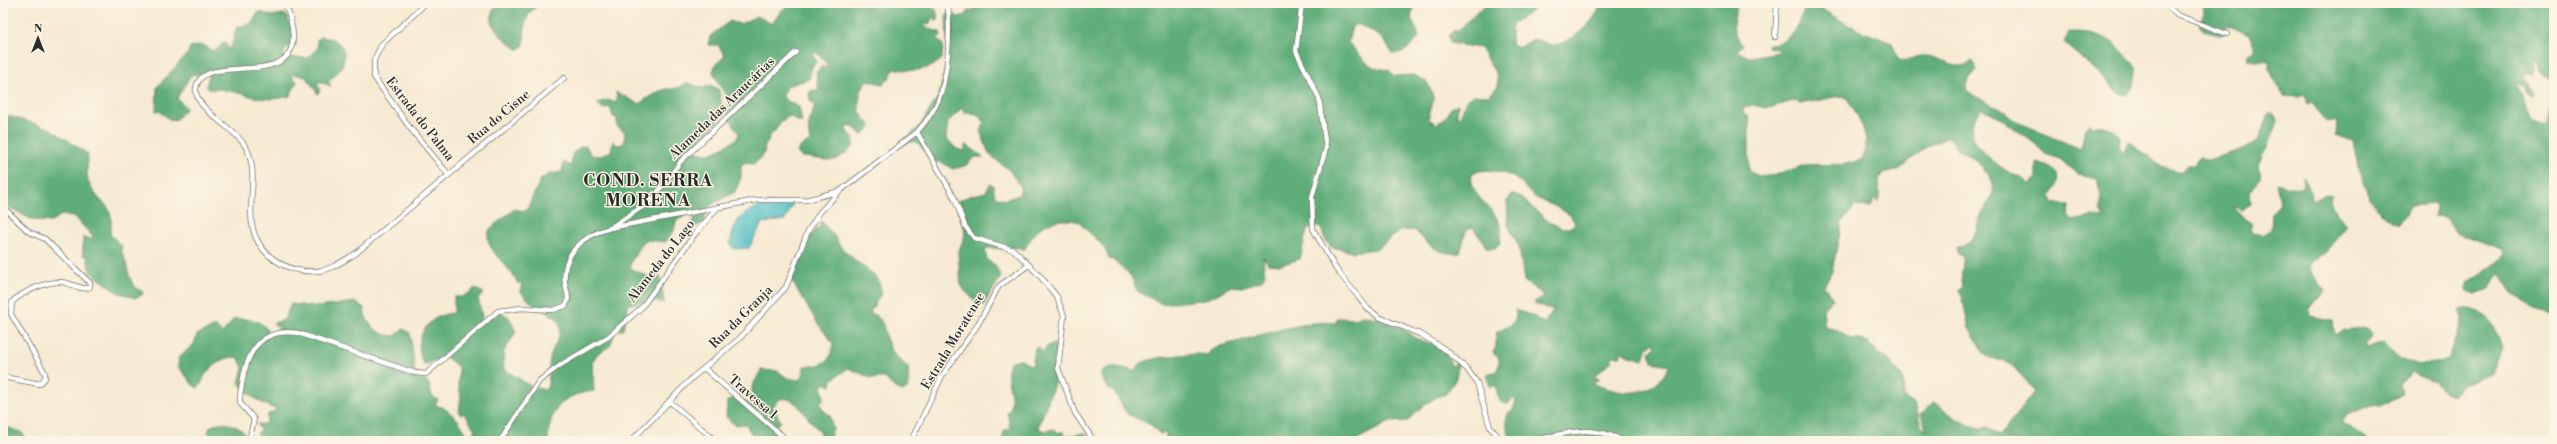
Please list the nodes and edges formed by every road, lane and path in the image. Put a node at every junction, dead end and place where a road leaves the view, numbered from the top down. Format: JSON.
{"nodes":[{"id":1,"x":285,"y":3,"type":"edge"},
{"id":2,"x":426,"y":3,"type":"edge"},
{"id":3,"x":948,"y":3,"type":"edge"},
{"id":4,"x":1302,"y":3,"type":"edge"},
{"id":5,"x":1777,"y":3,"type":"edge"},
{"id":6,"x":2164,"y":3,"type":"edge"},
{"id":7,"x":2226,"y":34,"type":"dead end"},
{"id":8,"x":1775,"y":37,"type":"dead end"},
{"id":9,"x":796,"y":52,"type":"dead end"},
{"id":10,"x":564,"y":78,"type":"dead end"},
{"id":11,"x":917,"y":132,"type":"junction"},
{"id":12,"x":448,"y":174,"type":"junction"},
{"id":13,"x":840,"y":191,"type":"junction"},
{"id":14,"x":718,"y":206,"type":"junction"},
{"id":15,"x":3,"y":207,"type":"edge"},
{"id":16,"x":610,"y":228,"type":"junction"},
{"id":17,"x":1029,"y":265,"type":"junction"},
{"id":18,"x":704,"y":368,"type":"junction"},
{"id":19,"x":3,"y":377,"type":"edge"},
{"id":20,"x":669,"y":401,"type":"junction"},
{"id":21,"x":636,"y":436,"type":"junction"},
{"id":22,"x":249,"y":441,"type":"edge"},
{"id":23,"x":500,"y":441,"type":"edge"},
{"id":24,"x":631,"y":441,"type":"edge"},
{"id":25,"x":641,"y":441,"type":"edge"},
{"id":26,"x":716,"y":441,"type":"edge"},
{"id":27,"x":788,"y":441,"type":"edge"},
{"id":28,"x":911,"y":441,"type":"edge"},
{"id":29,"x":1094,"y":441,"type":"edge"},
{"id":30,"x":1502,"y":441,"type":"edge"},
{"id":31,"x":1531,"y":441,"type":"edge"},
{"id":32,"x":1624,"y":441,"type":"edge"}],
"edges":[{"from":1,"to":12,"type":"street","name":"Rua do Cisne"},
{"from":2,"to":12,"type":"street","name":"Estrada do Palma"},
{"from":3,"to":11,"type":"street","name":"Rua da Granja"},
{"from":4,"to":30,"type":"street"},
{"from":5,"to":8,"type":"street"},
{"from":6,"to":7,"type":"street"},
{"from":9,"to":16,"type":"street","name":"Alameda das Araucárias"},
{"from":10,"to":12,"type":"street","name":"Rua do Cisne"},
{"from":11,"to":13,"type":"street","name":"Rua da Granja"},
{"from":11,"to":17,"type":"street"},
{"from":13,"to":14,"type":"street"},
{"from":13,"to":18,"type":"street","name":"Rua da Granja"},
{"from":14,"to":16,"type":"street"},
{"from":14,"to":23,"type":"street","name":"Alameda do Lago"},
{"from":15,"to":19,"type":"street"},
{"from":16,"to":22,"type":"street"},
{"from":17,"to":28,"type":"street","name":"Estrada Moratense"},
{"from":17,"to":29,"type":"street"},
{"from":18,"to":20,"type":"street","name":"Rua da Granja"},
{"from":18,"to":27,"type":"street","name":"Travessa 1"},
{"from":20,"to":21,"type":"street","name":"Rua da Granja"},
{"from":20,"to":26,"type":"street"},
{"from":21,"to":24,"type":"street","name":"Rua da Granja"},
{"from":21,"to":25,"type":"street"},
{"from":31,"to":32,"type":"street"}]}
